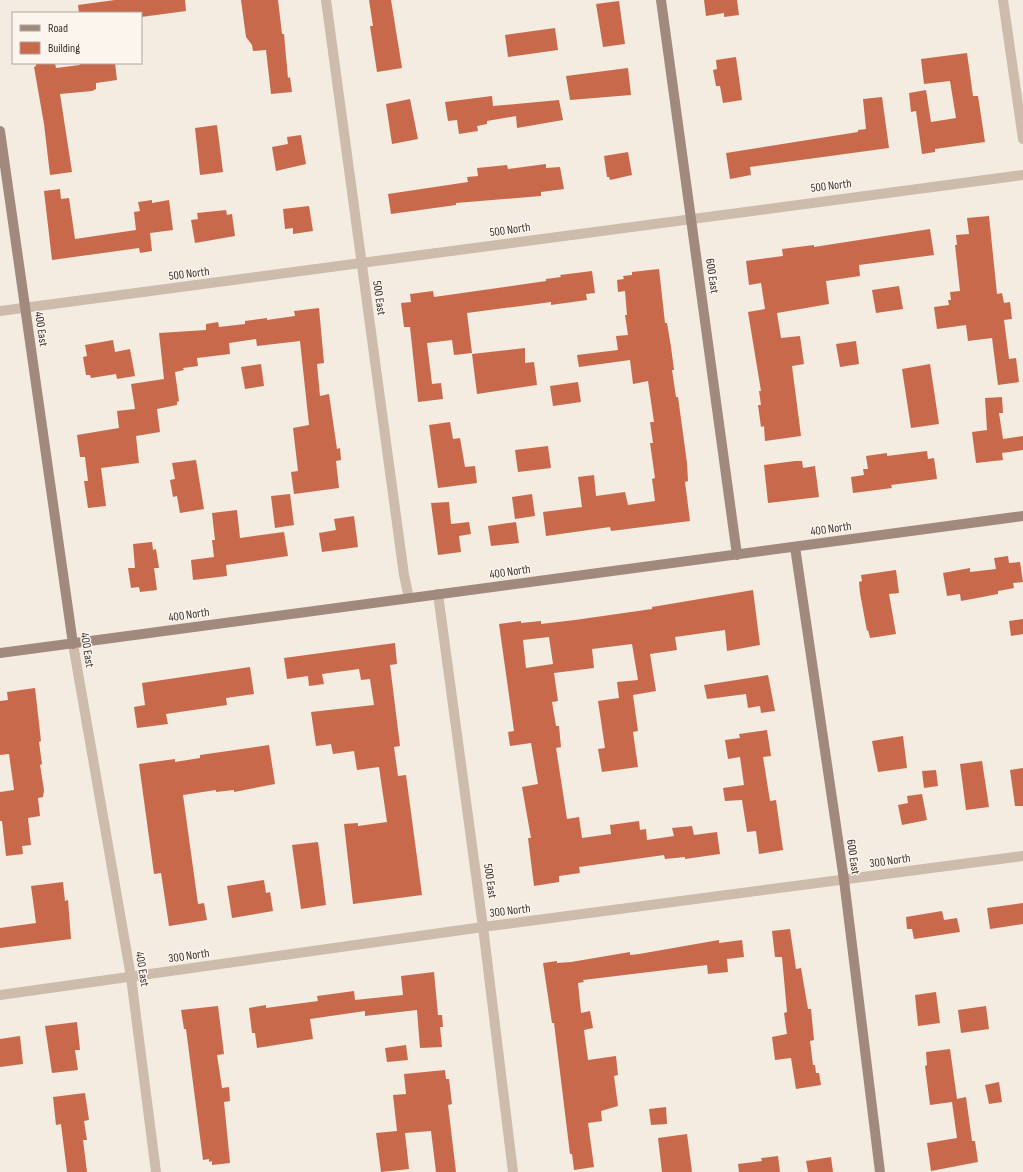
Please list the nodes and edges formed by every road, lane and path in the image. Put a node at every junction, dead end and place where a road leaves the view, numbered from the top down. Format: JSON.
{"nodes":[{"id":1,"x":326,"y":0,"type":"edge"},
{"id":2,"x":661,"y":0,"type":"edge"},
{"id":3,"x":1003,"y":0,"type":"edge"},
{"id":4,"x":0,"y":131,"type":"edge"},
{"id":5,"x":1023,"y":139,"type":"edge"},
{"id":6,"x":1023,"y":175,"type":"edge"},
{"id":7,"x":691,"y":218,"type":"junction"},
{"id":8,"x":362,"y":264,"type":"junction"},
{"id":9,"x":25,"y":308,"type":"junction"},
{"id":10,"x":0,"y":311,"type":"edge"},
{"id":11,"x":1023,"y":516,"type":"edge"},
{"id":12,"x":795,"y":547,"type":"junction"},
{"id":13,"x":737,"y":555,"type":"junction"},
{"id":14,"x":438,"y":594,"type":"junction"},
{"id":15,"x":409,"y":598,"type":"junction"},
{"id":16,"x":73,"y":644,"type":"junction"},
{"id":17,"x":0,"y":653,"type":"edge"},
{"id":18,"x":1023,"y":856,"type":"edge"},
{"id":19,"x":844,"y":880,"type":"junction"},
{"id":20,"x":483,"y":927,"type":"junction"},
{"id":21,"x":131,"y":977,"type":"junction"},
{"id":22,"x":0,"y":995,"type":"edge"},
{"id":23,"x":156,"y":1172,"type":"edge"},
{"id":24,"x":513,"y":1172,"type":"edge"},
{"id":25,"x":880,"y":1172,"type":"edge"}],
"edges":[{"from":1,"to":8,"type":"street","name":"500 East"},
{"from":2,"to":7,"type":"street","name":"600 East"},
{"from":3,"to":5,"type":"street"},
{"from":4,"to":9,"type":"street","name":"400 East"},
{"from":6,"to":7,"type":"street","name":"500 North"},
{"from":7,"to":8,"type":"street","name":"500 North"},
{"from":7,"to":13,"type":"street","name":"600 East"},
{"from":8,"to":9,"type":"street","name":"500 North"},
{"from":8,"to":15,"type":"street","name":"500 East"},
{"from":9,"to":10,"type":"street","name":"500 North"},
{"from":9,"to":16,"type":"street","name":"400 East"},
{"from":11,"to":12,"type":"street","name":"400 North"},
{"from":12,"to":13,"type":"street","name":"400 North"},
{"from":12,"to":19,"type":"street","name":"600 East"},
{"from":13,"to":14,"type":"street","name":"400 North"},
{"from":14,"to":15,"type":"street","name":"400 North"},
{"from":14,"to":20,"type":"street","name":"500 East"},
{"from":15,"to":16,"type":"street","name":"400 North"},
{"from":16,"to":17,"type":"street","name":"400 North"},
{"from":16,"to":21,"type":"street","name":"400 East"},
{"from":18,"to":19,"type":"street","name":"300 North"},
{"from":19,"to":20,"type":"street","name":"300 North"},
{"from":19,"to":25,"type":"street","name":"600 East"},
{"from":20,"to":21,"type":"street","name":"300 North"},
{"from":20,"to":24,"type":"street","name":"500 East"},
{"from":21,"to":22,"type":"street","name":"300 North"},
{"from":21,"to":23,"type":"street","name":"400 East"}]}
